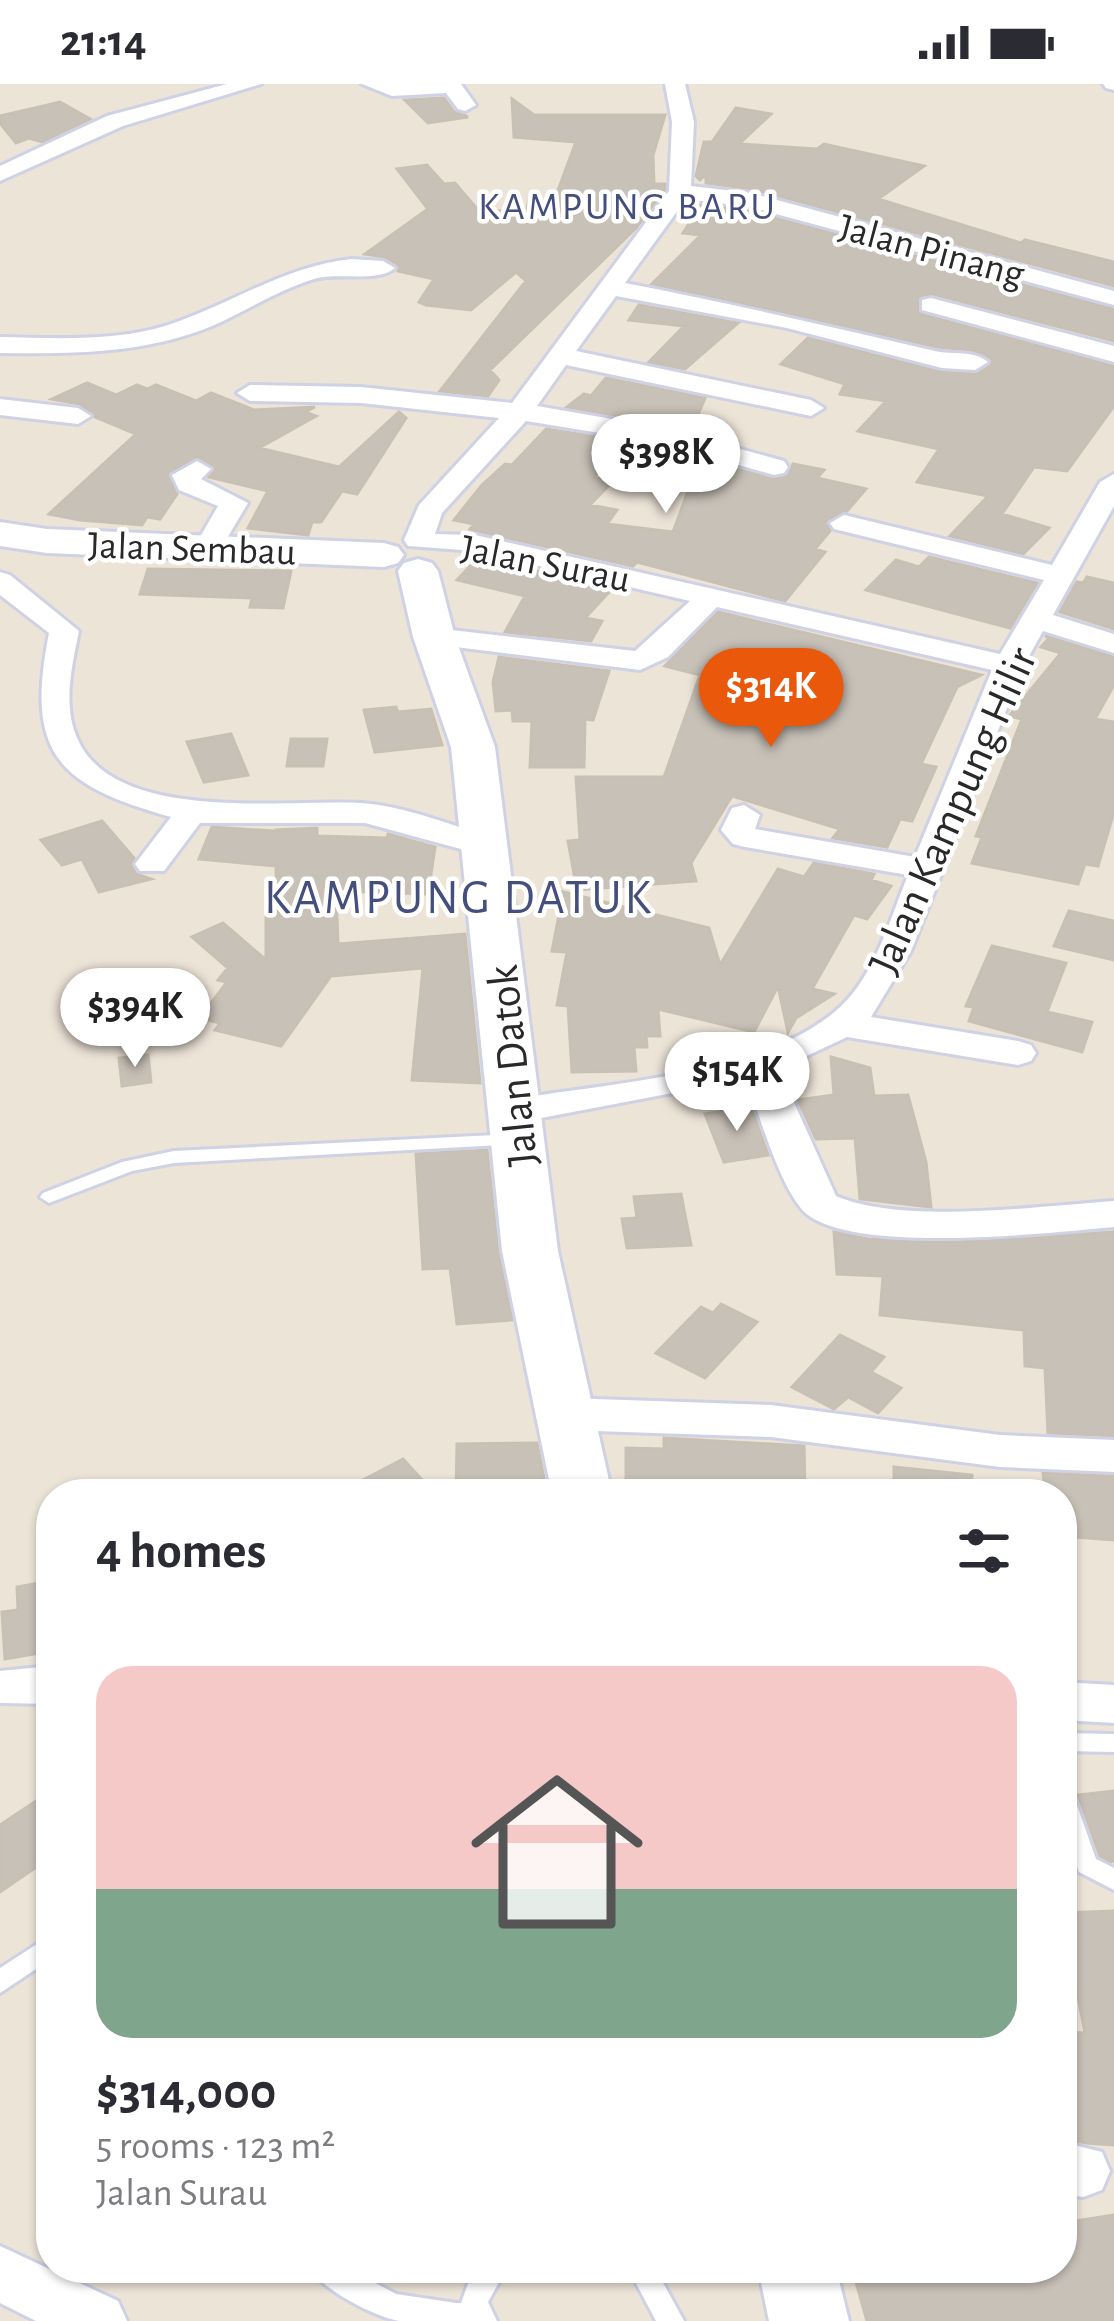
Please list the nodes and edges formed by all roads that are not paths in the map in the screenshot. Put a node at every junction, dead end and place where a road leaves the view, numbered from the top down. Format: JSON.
{"nodes":[{"id":1,"x":251,"y":84,"type":"edge"},
{"id":2,"x":372,"y":84,"type":"edge"},
{"id":3,"x":675,"y":84,"type":"edge"},
{"id":4,"x":455,"y":92,"type":"edge"},
{"id":5,"x":0,"y":174,"type":"edge"},
{"id":6,"x":680,"y":191,"type":"junction"},
{"id":7,"x":383,"y":268,"type":"dead end"},
{"id":8,"x":612,"y":288,"type":"junction"},
{"id":9,"x":1114,"y":298,"type":"edge"},
{"id":10,"x":931,"y":305,"type":"dead end"},
{"id":11,"x":0,"y":345,"type":"edge"},
{"id":12,"x":1114,"y":354,"type":"edge"},
{"id":13,"x":562,"y":356,"type":"junction"},
{"id":14,"x":975,"y":362,"type":"dead end"},
{"id":15,"x":250,"y":393,"type":"dead end"},
{"id":16,"x":0,"y":407,"type":"edge"},
{"id":17,"x":811,"y":408,"type":"dead end"},
{"id":18,"x":519,"y":412,"type":"junction"},
{"id":19,"x":78,"y":416,"type":"dead end"},
{"id":20,"x":774,"y":467,"type":"dead end"},
{"id":21,"x":197,"y":470,"type":"dead end"},
{"id":22,"x":1114,"y":482,"type":"edge"},
{"id":23,"x":844,"y":523,"type":"dead end"},
{"id":24,"x":0,"y":534,"type":"edge"},
{"id":25,"x":207,"y":549,"type":"junction"},
{"id":26,"x":413,"y":552,"type":"junction"},
{"id":27,"x":1060,"y":575,"type":"junction"},
{"id":28,"x":0,"y":581,"type":"edge"},
{"id":29,"x":711,"y":597,"type":"junction"},
{"id":30,"x":1036,"y":619,"type":"junction"},
{"id":31,"x":434,"y":637,"type":"junction"},
{"id":32,"x":1114,"y":644,"type":"edge"},
{"id":33,"x":1009,"y":665,"type":"junction"},
{"id":34,"x":191,"y":813,"type":"junction"},
{"id":35,"x":744,"y":815,"type":"dead end"},
{"id":36,"x":483,"y":845,"type":"junction"},
{"id":37,"x":152,"y":864,"type":"dead end"},
{"id":38,"x":928,"y":869,"type":"junction"},
{"id":39,"x":841,"y":1025,"type":"junction"},
{"id":40,"x":1018,"y":1053,"type":"dead end"},
{"id":41,"x":758,"y":1063,"type":"junction"},
{"id":42,"x":517,"y":1126,"type":"junction"},
{"id":43,"x":49,"y":1197,"type":"dead end"},
{"id":44,"x":1114,"y":1214,"type":"edge"},
{"id":45,"x":566,"y":1414,"type":"junction"},
{"id":46,"x":1114,"y":1456,"type":"edge"},
{"id":47,"x":579,"y":1479,"type":"edge"},
{"id":48,"x":1077,"y":1702,"type":"edge"},
{"id":49,"x":1114,"y":1704,"type":"edge"},
{"id":50,"x":1077,"y":1742,"type":"edge"},
{"id":51,"x":1114,"y":1743,"type":"edge"},
{"id":52,"x":1077,"y":1836,"type":"edge"},
{"id":53,"x":1114,"y":1880,"type":"edge"},
{"id":54,"x":36,"y":1957,"type":"edge"},
{"id":55,"x":0,"y":1982,"type":"edge"},
{"id":56,"x":0,"y":2274,"type":"edge"},
{"id":57,"x":345,"y":2283,"type":"edge"},
{"id":58,"x":483,"y":2283,"type":"edge"},
{"id":59,"x":649,"y":2283,"type":"edge"},
{"id":60,"x":800,"y":2283,"type":"edge"},
{"id":61,"x":482,"y":2318,"type":"edge"},
{"id":62,"x":98,"y":2321,"type":"edge"},
{"id":63,"x":670,"y":2321,"type":"edge"},
{"id":64,"x":809,"y":2321,"type":"edge"}],
"edges":[{"from":1,"to":5,"type":"street"},
{"from":2,"to":4,"type":"street"},
{"from":3,"to":6,"type":"street"},
{"from":6,"to":8,"type":"street"},
{"from":6,"to":9,"type":"street","name":"Jalan Pinang"},
{"from":7,"to":11,"type":"street"},
{"from":8,"to":13,"type":"street"},
{"from":8,"to":14,"type":"street"},
{"from":10,"to":12,"type":"street"},
{"from":13,"to":17,"type":"street"},
{"from":13,"to":18,"type":"street"},
{"from":15,"to":18,"type":"street"},
{"from":16,"to":19,"type":"street"},
{"from":18,"to":20,"type":"street"},
{"from":18,"to":26,"type":"street"},
{"from":21,"to":25,"type":"street"},
{"from":22,"to":27,"type":"street","name":"Jalan Kampung Hilir"},
{"from":23,"to":27,"type":"street"},
{"from":24,"to":25,"type":"main road","name":"Jalan Sembau"},
{"from":25,"to":26,"type":"main road","name":"Jalan Sembau"},
{"from":26,"to":29,"type":"street","name":"Jalan Surau"},
{"from":26,"to":31,"type":"main road","name":"Jalan Datok"},
{"from":27,"to":30,"type":"street","name":"Jalan Kampung Hilir"},
{"from":28,"to":34,"type":"street"},
{"from":29,"to":31,"type":"street"},
{"from":29,"to":33,"type":"street","name":"Jalan Surau"},
{"from":30,"to":32,"type":"street"},
{"from":30,"to":33,"type":"street","name":"Jalan Kampung Hilir"},
{"from":31,"to":36,"type":"main road","name":"Jalan Datok"},
{"from":33,"to":38,"type":"street","name":"Jalan Kampung Hilir"},
{"from":34,"to":36,"type":"street"},
{"from":34,"to":37,"type":"street"},
{"from":35,"to":38,"type":"street"},
{"from":36,"to":42,"type":"main road","name":"Jalan Datok"},
{"from":38,"to":39,"type":"street","name":"Jalan Kampung Hilir"},
{"from":39,"to":40,"type":"street"},
{"from":39,"to":41,"type":"street","name":"Jalan Kampung Hilir"},
{"from":41,"to":42,"type":"street","name":"Jalan Kampung Hilir"},
{"from":41,"to":44,"type":"street"},
{"from":42,"to":43,"type":"lane"},
{"from":42,"to":45,"type":"main road","name":"Jalan Datok"},
{"from":45,"to":46,"type":"street"},
{"from":45,"to":47,"type":"main road","name":"Jalan Datok"},
{"from":48,"to":49,"type":"street"},
{"from":50,"to":51,"type":"lane"},
{"from":52,"to":53,"type":"lane"},
{"from":54,"to":55,"type":"lane"},
{"from":56,"to":62,"type":"street"},
{"from":57,"to":61,"type":"lane"},
{"from":58,"to":61,"type":"lane"},
{"from":59,"to":63,"type":"lane"},
{"from":60,"to":64,"type":"main road"}]}
